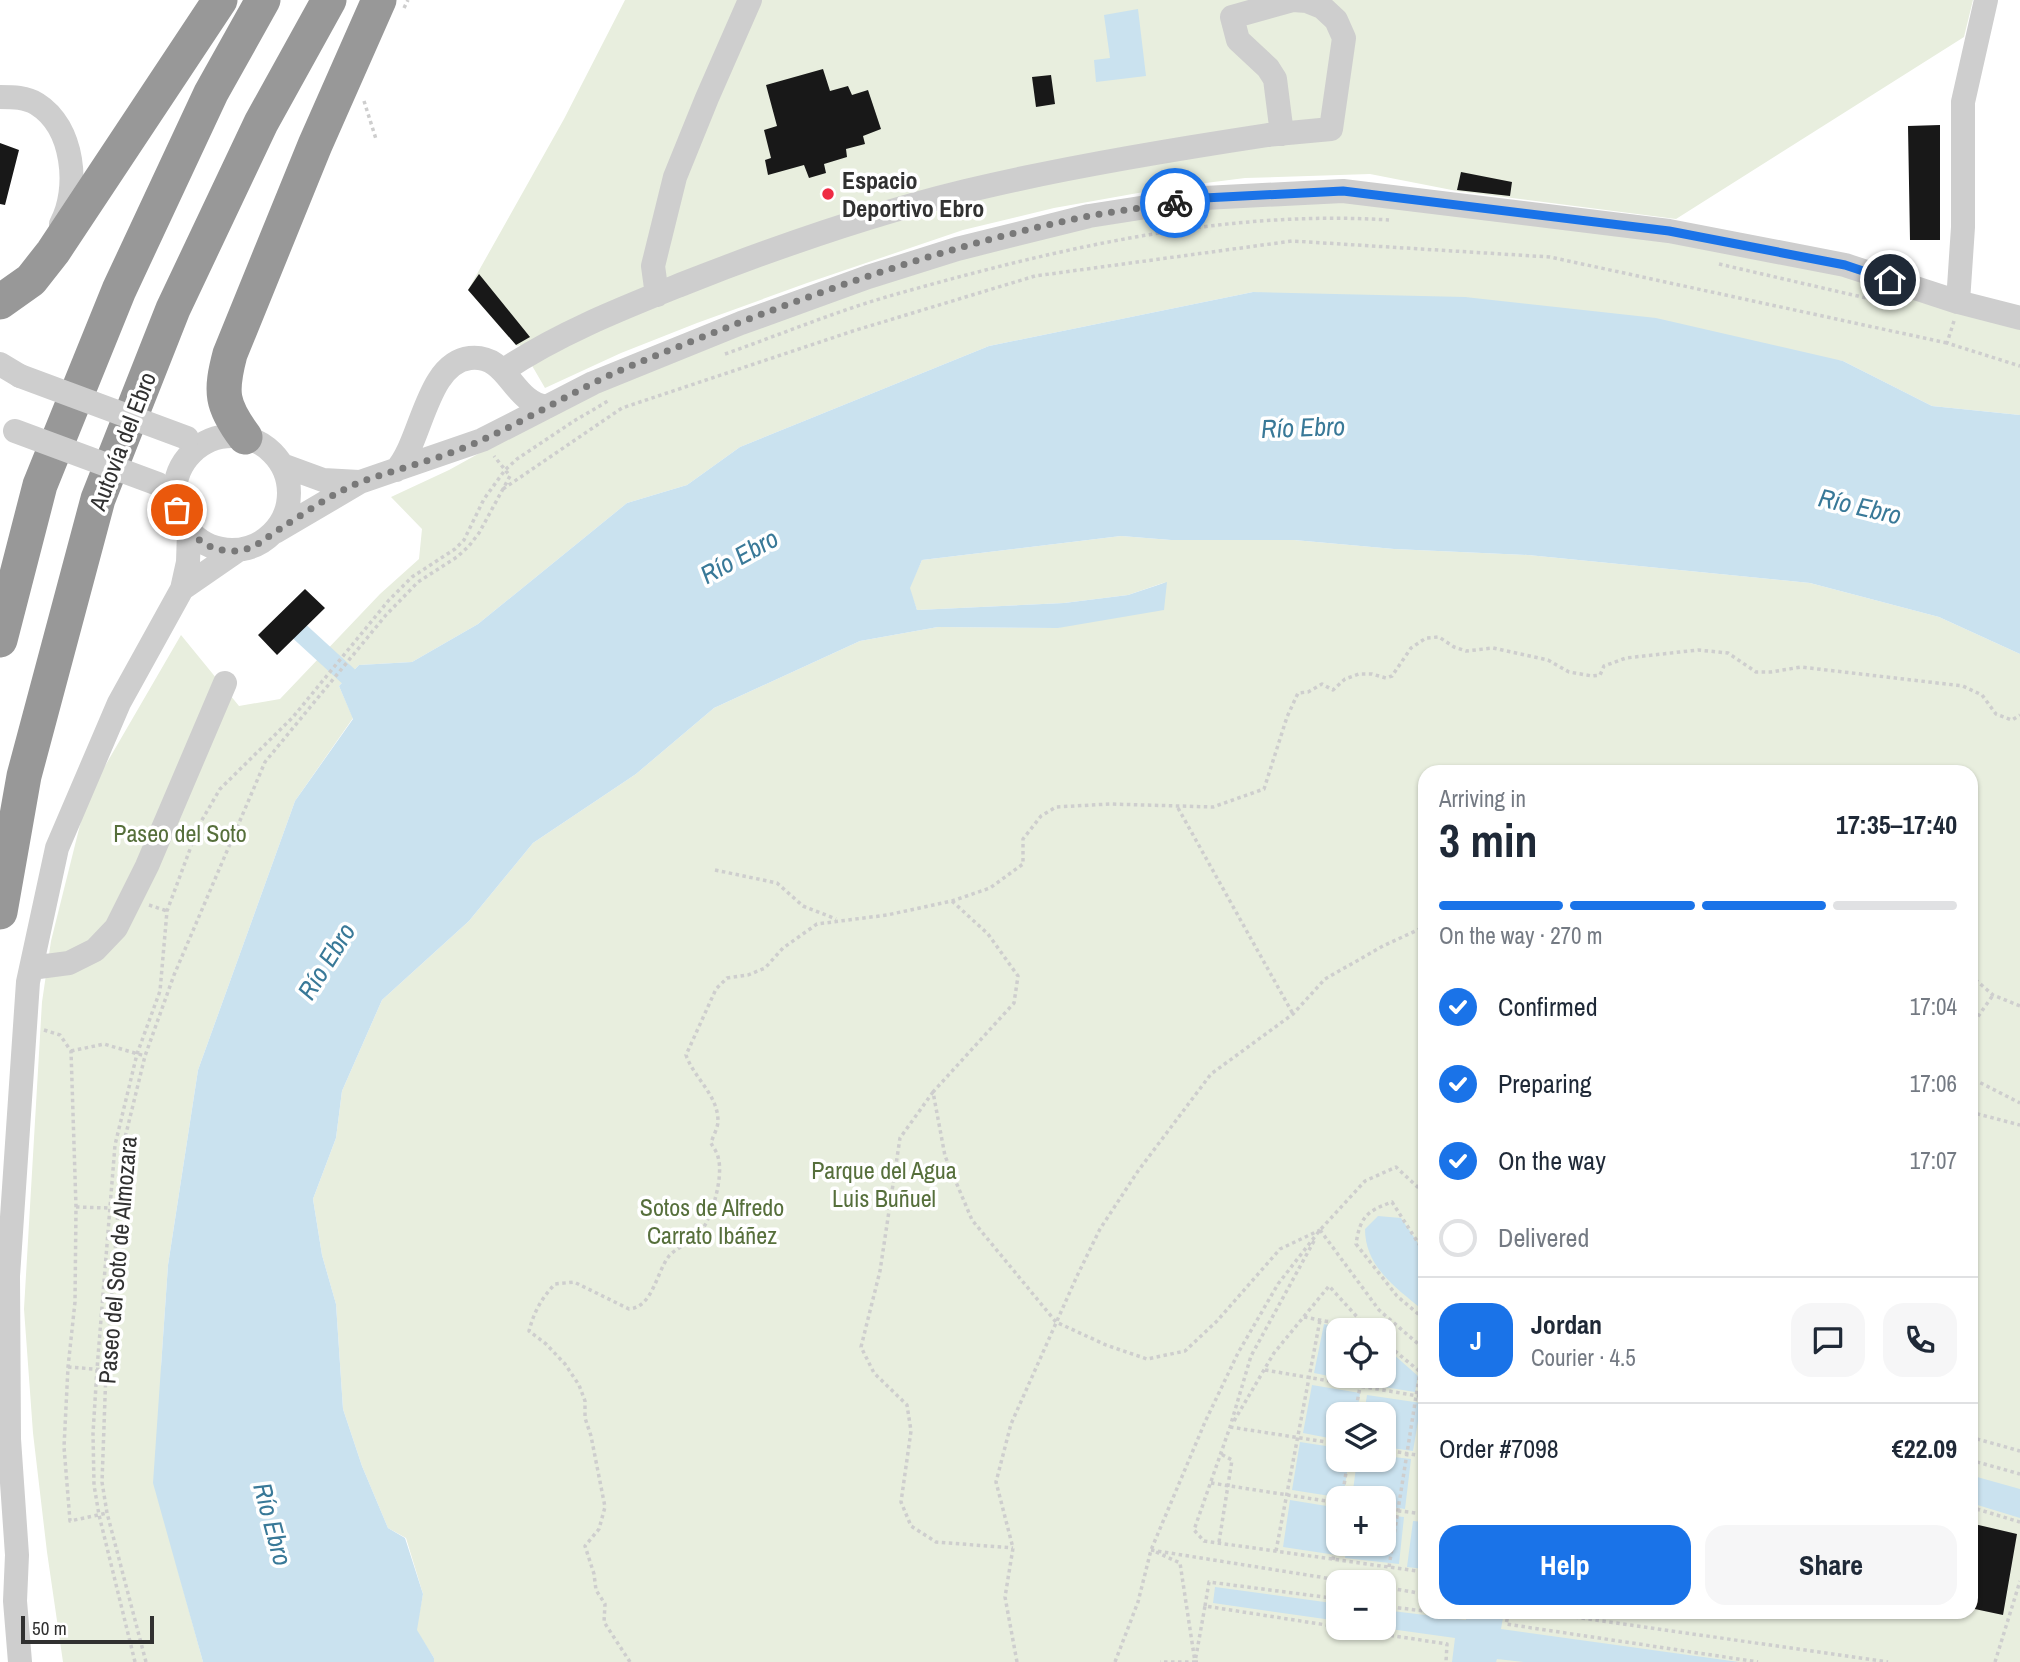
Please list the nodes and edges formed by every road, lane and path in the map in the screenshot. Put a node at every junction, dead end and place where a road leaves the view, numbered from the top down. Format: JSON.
{"nodes":[{"id":1,"x":220,"y":0,"type":"edge"},
{"id":2,"x":263,"y":0,"type":"edge"},
{"id":3,"x":329,"y":0,"type":"edge"},
{"id":4,"x":408,"y":0,"type":"edge"},
{"id":5,"x":750,"y":0,"type":"edge"},
{"id":6,"x":1986,"y":0,"type":"edge"},
{"id":7,"x":390,"y":8,"type":"edge"},
{"id":8,"x":1333,"y":10,"type":"edge"},
{"id":9,"x":368,"y":91,"type":"dead end"},
{"id":10,"x":0,"y":97,"type":"edge"},
{"id":11,"x":1282,"y":134,"type":"junction"},
{"id":12,"x":376,"y":139,"type":"dead end"},
{"id":13,"x":1398,"y":220,"type":"dead end"},
{"id":14,"x":1712,"y":262,"type":"dead end"},
{"id":15,"x":657,"y":295,"type":"junction"},
{"id":16,"x":0,"y":297,"type":"edge"},
{"id":17,"x":0,"y":303,"type":"edge"},
{"id":18,"x":1900,"y":306,"type":"dead end"},
{"id":19,"x":1956,"y":311,"type":"junction"},
{"id":20,"x":2020,"y":318,"type":"edge"},
{"id":21,"x":1947,"y":343,"type":"junction"},
{"id":22,"x":720,"y":356,"type":"dead end"},
{"id":23,"x":2020,"y":366,"type":"edge"},
{"id":24,"x":508,"y":377,"type":"junction"},
{"id":25,"x":5,"y":378,"type":"edge"},
{"id":26,"x":608,"y":401,"type":"dead end"},
{"id":27,"x":547,"y":407,"type":"junction"},
{"id":28,"x":8,"y":430,"type":"edge"},
{"id":29,"x":499,"y":431,"type":"junction"},
{"id":30,"x":245,"y":438,"type":"junction"},
{"id":31,"x":198,"y":439,"type":"junction"},
{"id":32,"x":282,"y":465,"type":"junction"},
{"id":33,"x":396,"y":470,"type":"junction"},
{"id":34,"x":505,"y":470,"type":"junction"},
{"id":35,"x":360,"y":482,"type":"junction"},
{"id":36,"x":503,"y":489,"type":"junction"},
{"id":37,"x":166,"y":491,"type":"junction"},
{"id":38,"x":275,"y":531,"type":"junction"},
{"id":39,"x":189,"y":532,"type":"junction"},
{"id":40,"x":237,"y":551,"type":"junction"},
{"id":41,"x":182,"y":589,"type":"junction"},
{"id":42,"x":0,"y":640,"type":"edge"},
{"id":43,"x":225,"y":683,"type":"dead end"},
{"id":44,"x":2020,"y":715,"type":"edge"},
{"id":45,"x":1177,"y":807,"type":"junction"},
{"id":46,"x":715,"y":870,"type":"dead end"},
{"id":47,"x":952,"y":901,"type":"junction"},
{"id":48,"x":0,"y":912,"type":"edge"},
{"id":49,"x":838,"y":920,"type":"junction"},
{"id":50,"x":1418,"y":930,"type":"edge"},
{"id":51,"x":31,"y":968,"type":"junction"},
{"id":52,"x":1978,"y":982,"type":"edge"},
{"id":53,"x":1993,"y":995,"type":"junction"},
{"id":54,"x":2020,"y":1006,"type":"edge"},
{"id":55,"x":1293,"y":1014,"type":"junction"},
{"id":56,"x":1978,"y":1017,"type":"edge"},
{"id":57,"x":25,"y":1024,"type":"junction"},
{"id":58,"x":71,"y":1051,"type":"junction"},
{"id":59,"x":137,"y":1054,"type":"junction"},
{"id":60,"x":145,"y":1056,"type":"junction"},
{"id":61,"x":1978,"y":1082,"type":"edge"},
{"id":62,"x":933,"y":1091,"type":"junction"},
{"id":63,"x":2020,"y":1103,"type":"edge"},
{"id":64,"x":1978,"y":1114,"type":"edge"},
{"id":65,"x":2020,"y":1125,"type":"edge"},
{"id":66,"x":1418,"y":1187,"type":"edge"},
{"id":67,"x":76,"y":1207,"type":"junction"},
{"id":68,"x":110,"y":1208,"type":"junction"},
{"id":69,"x":117,"y":1209,"type":"junction"},
{"id":70,"x":1320,"y":1230,"type":"junction"},
{"id":71,"x":1418,"y":1243,"type":"edge"},
{"id":72,"x":1418,"y":1314,"type":"edge"},
{"id":73,"x":1304,"y":1317,"type":"junction"},
{"id":74,"x":1358,"y":1318,"type":"edge"},
{"id":75,"x":1320,"y":1320,"type":"junction"},
{"id":76,"x":1326,"y":1321,"type":"edge"},
{"id":77,"x":1056,"y":1322,"type":"junction"},
{"id":78,"x":1418,"y":1344,"type":"edge"},
{"id":79,"x":1396,"y":1352,"type":"edge"},
{"id":80,"x":68,"y":1367,"type":"junction"},
{"id":81,"x":97,"y":1369,"type":"junction"},
{"id":82,"x":1418,"y":1369,"type":"edge"},
{"id":83,"x":106,"y":1370,"type":"junction"},
{"id":84,"x":1265,"y":1370,"type":"junction"},
{"id":85,"x":1307,"y":1378,"type":"junction"},
{"id":86,"x":1326,"y":1381,"type":"edge"},
{"id":87,"x":1418,"y":1384,"type":"edge"},
{"id":88,"x":1366,"y":1388,"type":"edge"},
{"id":89,"x":1416,"y":1396,"type":"junction"},
{"id":90,"x":1230,"y":1427,"type":"junction"},
{"id":91,"x":1297,"y":1437,"type":"junction"},
{"id":92,"x":1978,"y":1439,"type":"edge"},
{"id":93,"x":1326,"y":1442,"type":"edge"},
{"id":94,"x":2020,"y":1451,"type":"edge"},
{"id":95,"x":1396,"y":1452,"type":"edge"},
{"id":96,"x":1408,"y":1453,"type":"junction"},
{"id":97,"x":1221,"y":1454,"type":"junction"},
{"id":98,"x":1418,"y":1455,"type":"edge"},
{"id":99,"x":1978,"y":1462,"type":"edge"},
{"id":100,"x":2020,"y":1474,"type":"edge"},
{"id":101,"x":1211,"y":1483,"type":"junction"},
{"id":102,"x":1227,"y":1485,"type":"junction"},
{"id":103,"x":1287,"y":1495,"type":"junction"},
{"id":104,"x":1326,"y":1501,"type":"edge"},
{"id":105,"x":1978,"y":1509,"type":"edge"},
{"id":106,"x":1398,"y":1511,"type":"junction"},
{"id":107,"x":107,"y":1513,"type":"junction"},
{"id":108,"x":1418,"y":1513,"type":"edge"},
{"id":109,"x":99,"y":1515,"type":"junction"},
{"id":110,"x":2020,"y":1522,"type":"edge"},
{"id":111,"x":1219,"y":1543,"type":"junction"},
{"id":112,"x":1013,"y":1548,"type":"junction"},
{"id":113,"x":1151,"y":1550,"type":"junction"},
{"id":114,"x":1276,"y":1551,"type":"junction"},
{"id":115,"x":1334,"y":1556,"type":"edge"},
{"id":116,"x":1333,"y":1560,"type":"junction"},
{"id":117,"x":1389,"y":1567,"type":"junction"},
{"id":118,"x":1418,"y":1571,"type":"edge"},
{"id":119,"x":1326,"y":1578,"type":"edge"},
{"id":120,"x":2020,"y":1581,"type":"edge"},
{"id":121,"x":1396,"y":1589,"type":"edge"},
{"id":122,"x":1418,"y":1593,"type":"edge"},
{"id":123,"x":1326,"y":1597,"type":"edge"},
{"id":124,"x":1205,"y":1606,"type":"junction"},
{"id":125,"x":1396,"y":1607,"type":"edge"},
{"id":126,"x":1418,"y":1610,"type":"edge"},
{"id":127,"x":1507,"y":1619,"type":"edge"},
{"id":128,"x":1589,"y":1619,"type":"edge"},
{"id":129,"x":1326,"y":1625,"type":"edge"},
{"id":130,"x":1396,"y":1636,"type":"edge"},
{"id":131,"x":20,"y":1662,"type":"edge"},
{"id":132,"x":135,"y":1662,"type":"edge"},
{"id":133,"x":145,"y":1662,"type":"edge"},
{"id":134,"x":630,"y":1662,"type":"edge"},
{"id":135,"x":1017,"y":1662,"type":"edge"},
{"id":136,"x":1115,"y":1662,"type":"edge"},
{"id":137,"x":1160,"y":1662,"type":"edge"},
{"id":138,"x":1197,"y":1662,"type":"edge"},
{"id":139,"x":1446,"y":1662,"type":"edge"},
{"id":140,"x":1758,"y":1662,"type":"edge"},
{"id":141,"x":1888,"y":1662,"type":"edge"},
{"id":142,"x":1995,"y":1662,"type":"edge"}],
"edges":[{"from":1,"to":17,"type":"highway"},
{"from":2,"to":42,"type":"highway"},
{"from":3,"to":48,"type":"highway","name":"Autovía del Ebro"},
{"from":4,"to":7,"type":"path"},
{"from":5,"to":15,"type":"street"},
{"from":6,"to":19,"type":"street"},
{"from":7,"to":30,"type":"highway"},
{"from":8,"to":11,"type":"street"},
{"from":8,"to":11,"type":"street"},
{"from":9,"to":12,"type":"path"},
{"from":10,"to":16,"type":"street"},
{"from":11,"to":15,"type":"street"},
{"from":13,"to":22,"type":"path"},
{"from":14,"to":18,"type":"path"},
{"from":15,"to":24,"type":"street"},
{"from":19,"to":20,"type":"street"},
{"from":19,"to":21,"type":"path"},
{"from":19,"to":27,"type":"street"},
{"from":21,"to":23,"type":"path"},
{"from":21,"to":36,"type":"path"},
{"from":24,"to":27,"type":"street"},
{"from":24,"to":29,"type":"street"},
{"from":24,"to":33,"type":"street"},
{"from":25,"to":31,"type":"street","bridge":true},
{"from":26,"to":34,"type":"path","name":"Paseo del Soto de Almozara"},
{"from":27,"to":29,"type":"street"},
{"from":28,"to":37,"type":"street","bridge":true},
{"from":29,"to":33,"type":"street"},
{"from":30,"to":31,"type":"street"},
{"from":30,"to":32,"type":"street"},
{"from":31,"to":37,"type":"street"},
{"from":32,"to":35,"type":"street"},
{"from":32,"to":38,"type":"street"},
{"from":33,"to":35,"type":"street"},
{"from":34,"to":36,"type":"path","name":"Paseo del Soto de Almozara"},
{"from":34,"to":59,"type":"path","name":"Paseo del Soto de Almozara"},
{"from":35,"to":38,"type":"street"},
{"from":36,"to":60,"type":"path","name":"Paseo del Soto de Almozara"},
{"from":37,"to":39,"type":"street"},
{"from":38,"to":40,"type":"street"},
{"from":39,"to":40,"type":"street"},
{"from":39,"to":41,"type":"street"},
{"from":40,"to":41,"type":"street"},
{"from":41,"to":51,"type":"street"},
{"from":43,"to":51,"type":"street"},
{"from":44,"to":45,"type":"path"},
{"from":45,"to":47,"type":"path"},
{"from":45,"to":55,"type":"path"},
{"from":46,"to":49,"type":"path"},
{"from":47,"to":49,"type":"path"},
{"from":47,"to":62,"type":"path"},
{"from":49,"to":134,"type":"path"},
{"from":50,"to":55,"type":"path"},
{"from":51,"to":57,"type":"street"},
{"from":52,"to":53,"type":"path"},
{"from":53,"to":54,"type":"path"},
{"from":53,"to":56,"type":"path"},
{"from":55,"to":77,"type":"path"},
{"from":57,"to":58,"type":"path"},
{"from":57,"to":131,"type":"street"},
{"from":58,"to":59,"type":"path"},
{"from":58,"to":67,"type":"path"},
{"from":59,"to":60,"type":"path"},
{"from":59,"to":68,"type":"path","name":"Paseo del Soto de Almozara"},
{"from":60,"to":69,"type":"path","name":"Paseo del Soto de Almozara"},
{"from":61,"to":63,"type":"path"},
{"from":62,"to":77,"type":"path"},
{"from":62,"to":112,"type":"path"},
{"from":64,"to":65,"type":"path"},
{"from":66,"to":70,"type":"path"},
{"from":67,"to":68,"type":"path"},
{"from":67,"to":80,"type":"path"},
{"from":68,"to":69,"type":"path"},
{"from":68,"to":81,"type":"path","name":"Paseo del Soto de Almozara"},
{"from":69,"to":83,"type":"path","name":"Paseo del Soto de Almozara"},
{"from":70,"to":77,"type":"path"},
{"from":70,"to":78,"type":"path"},
{"from":70,"to":90,"type":"path"},
{"from":70,"to":113,"type":"path"},
{"from":71,"to":72,"type":"path"},
{"from":73,"to":74,"type":"path"},
{"from":73,"to":75,"type":"path"},
{"from":73,"to":84,"type":"path"},
{"from":75,"to":76,"type":"path"},
{"from":75,"to":85,"type":"path"},
{"from":77,"to":112,"type":"path"},
{"from":79,"to":82,"type":"path"},
{"from":80,"to":81,"type":"path"},
{"from":80,"to":109,"type":"path"},
{"from":81,"to":83,"type":"path"},
{"from":81,"to":109,"type":"path","name":"Paseo del Soto de Almozara"},
{"from":83,"to":107,"type":"path","name":"Paseo del Soto de Almozara"},
{"from":84,"to":85,"type":"path"},
{"from":84,"to":90,"type":"path"},
{"from":85,"to":86,"type":"path"},
{"from":85,"to":91,"type":"path"},
{"from":87,"to":89,"type":"path"},
{"from":88,"to":89,"type":"path"},
{"from":89,"to":96,"type":"path"},
{"from":90,"to":91,"type":"path"},
{"from":90,"to":97,"type":"path"},
{"from":91,"to":93,"type":"path"},
{"from":91,"to":103,"type":"path"},
{"from":92,"to":94,"type":"path"},
{"from":95,"to":96,"type":"path"},
{"from":96,"to":98,"type":"path"},
{"from":96,"to":106,"type":"path"},
{"from":97,"to":101,"type":"path"},
{"from":97,"to":102,"type":"path"},
{"from":99,"to":100,"type":"path"},
{"from":101,"to":102,"type":"path"},
{"from":101,"to":111,"type":"path"},
{"from":102,"to":103,"type":"path"},
{"from":102,"to":111,"type":"path"},
{"from":103,"to":104,"type":"path"},
{"from":103,"to":114,"type":"path"},
{"from":105,"to":110,"type":"path"},
{"from":106,"to":108,"type":"path"},
{"from":106,"to":117,"type":"path"},
{"from":107,"to":109,"type":"path"},
{"from":107,"to":133,"type":"path","name":"Paseo del Soto de Almozara"},
{"from":109,"to":132,"type":"path","name":"Paseo del Soto de Almozara"},
{"from":111,"to":114,"type":"path"},
{"from":112,"to":135,"type":"path"},
{"from":113,"to":119,"type":"path"},
{"from":113,"to":136,"type":"path"},
{"from":113,"to":138,"type":"path"},
{"from":114,"to":116,"type":"path"},
{"from":115,"to":116,"type":"path"},
{"from":116,"to":117,"type":"path"},
{"from":117,"to":118,"type":"path"},
{"from":120,"to":142,"type":"path"},
{"from":121,"to":122,"type":"path"},
{"from":123,"to":124,"type":"path"},
{"from":124,"to":129,"type":"path"},
{"from":124,"to":138,"type":"path"},
{"from":125,"to":126,"type":"path"},
{"from":127,"to":140,"type":"path"},
{"from":128,"to":141,"type":"path"},
{"from":130,"to":139,"type":"path"},
{"from":137,"to":138,"type":"path"}]}
